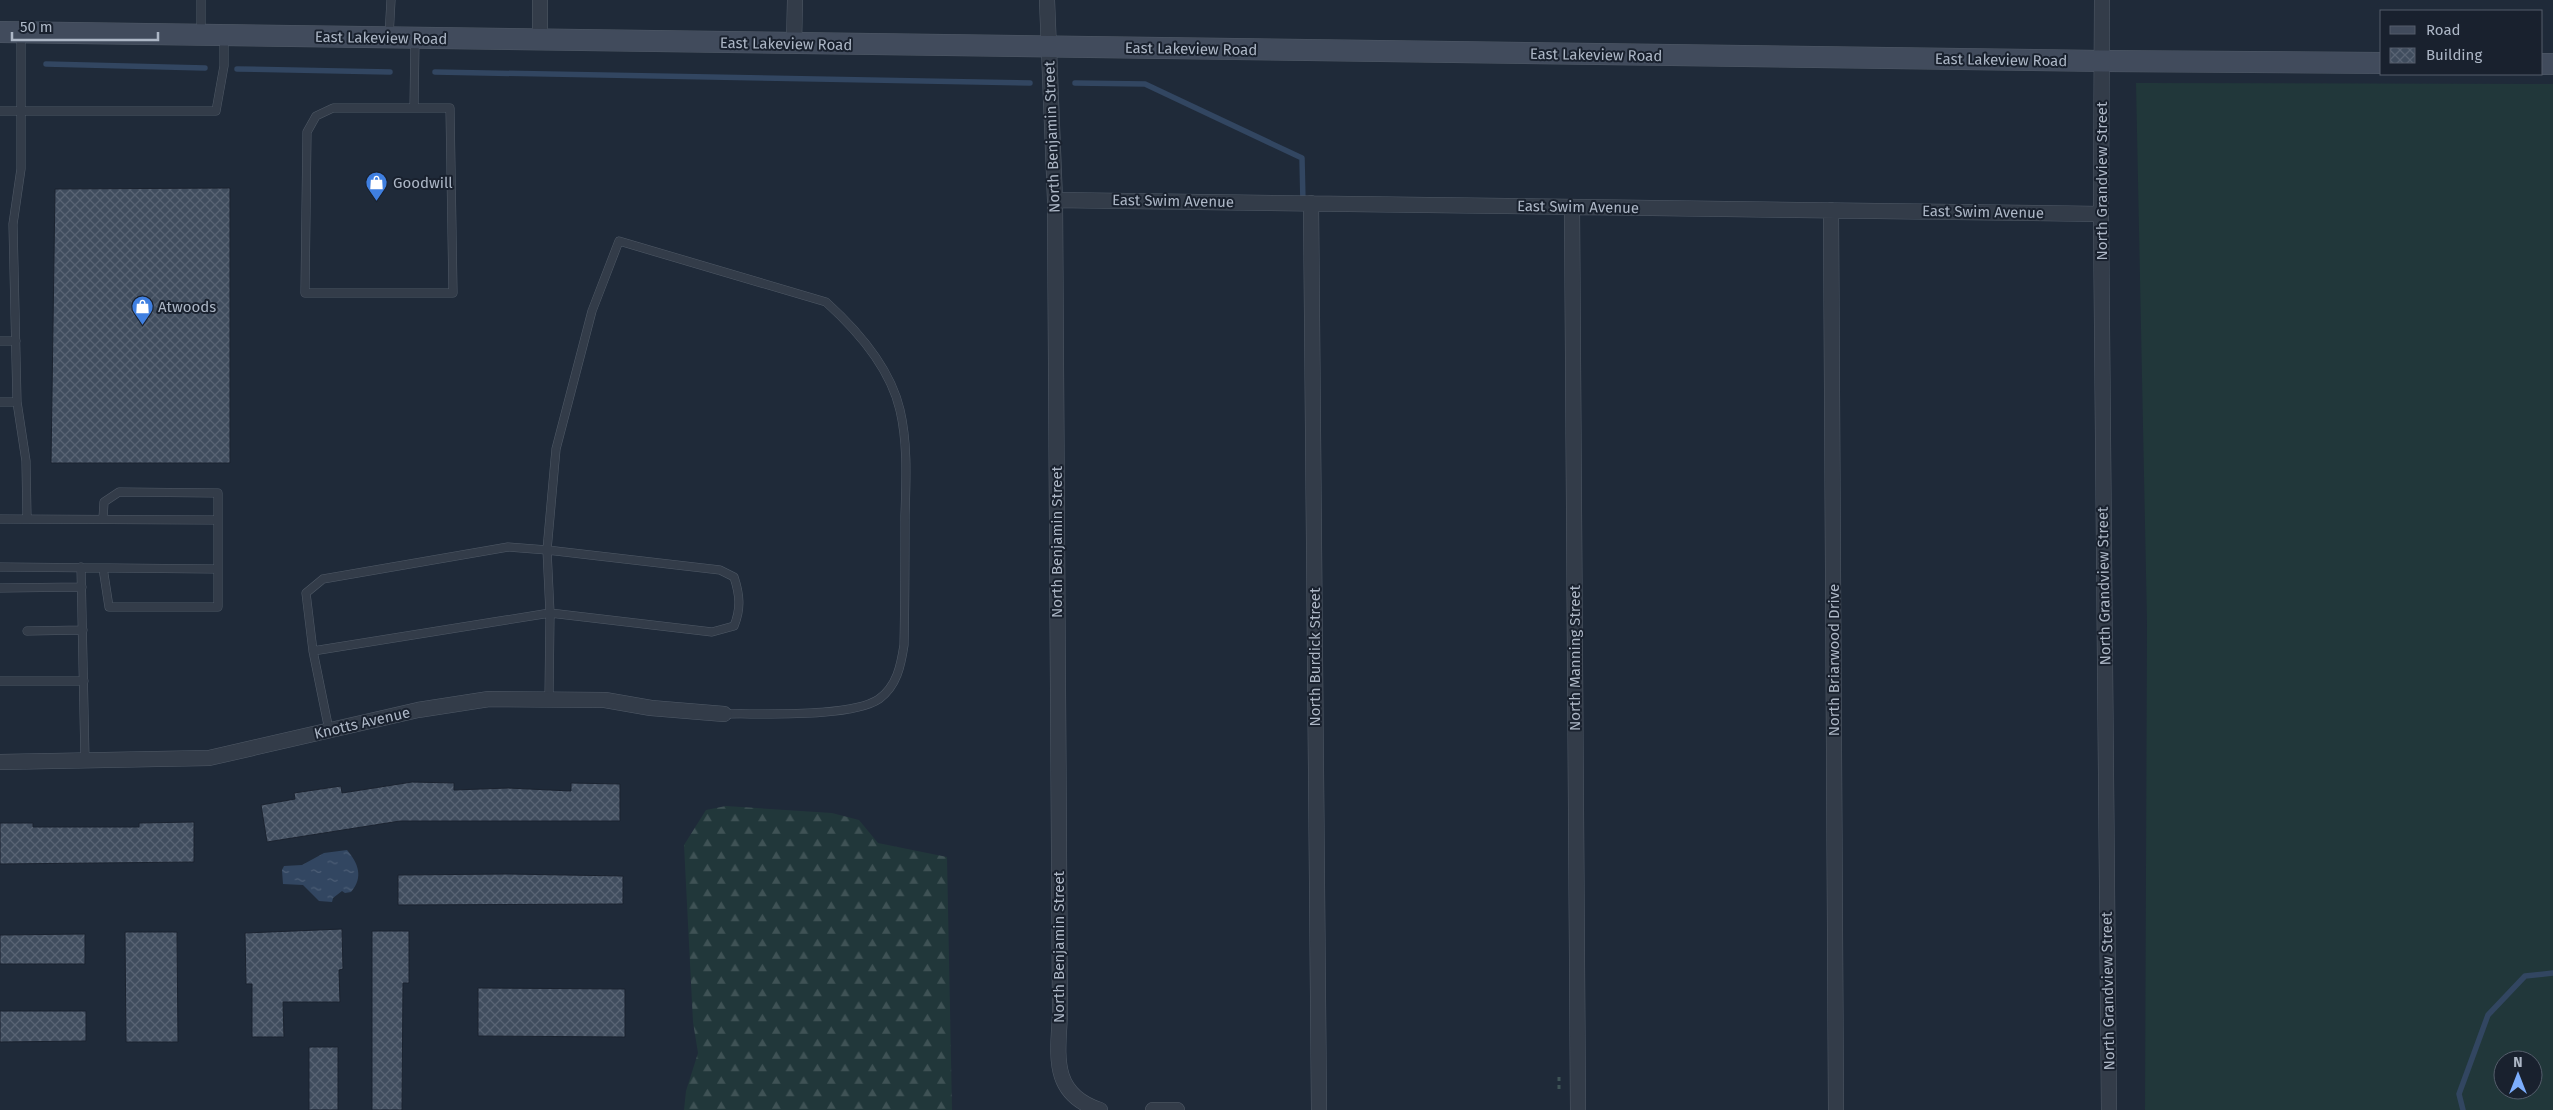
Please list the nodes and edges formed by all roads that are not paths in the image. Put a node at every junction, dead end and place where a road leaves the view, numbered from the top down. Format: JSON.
{"nodes":[{"id":1,"x":201,"y":0,"type":"edge"},
{"id":2,"x":391,"y":0,"type":"edge"},
{"id":3,"x":540,"y":0,"type":"edge"},
{"id":4,"x":794,"y":0,"type":"edge"},
{"id":5,"x":1047,"y":0,"type":"edge"},
{"id":6,"x":2102,"y":0,"type":"edge"},
{"id":7,"x":0,"y":32,"type":"edge"},
{"id":8,"x":21,"y":33,"type":"junction"},
{"id":9,"x":201,"y":36,"type":"junction"},
{"id":10,"x":224,"y":36,"type":"junction"},
{"id":11,"x":389,"y":38,"type":"junction"},
{"id":12,"x":415,"y":39,"type":"junction"},
{"id":13,"x":540,"y":40,"type":"junction"},
{"id":14,"x":794,"y":44,"type":"junction"},
{"id":15,"x":1047,"y":47,"type":"junction"},
{"id":16,"x":2103,"y":61,"type":"junction"},
{"id":17,"x":2380,"y":63,"type":"edge"},
{"id":18,"x":414,"y":108,"type":"junction"},
{"id":19,"x":0,"y":111,"type":"edge"},
{"id":20,"x":21,"y":111,"type":"junction"},
{"id":21,"x":1055,"y":200,"type":"junction"},
{"id":22,"x":1311,"y":203,"type":"junction"},
{"id":23,"x":1572,"y":207,"type":"junction"},
{"id":24,"x":1831,"y":210,"type":"junction"},
{"id":25,"x":2101,"y":214,"type":"junction"},
{"id":26,"x":0,"y":341,"type":"edge"},
{"id":27,"x":16,"y":341,"type":"junction"},
{"id":28,"x":0,"y":402,"type":"edge"},
{"id":29,"x":17,"y":402,"type":"junction"},
{"id":30,"x":0,"y":519,"type":"edge"},
{"id":31,"x":27,"y":519,"type":"junction"},
{"id":32,"x":103,"y":519,"type":"junction"},
{"id":33,"x":218,"y":520,"type":"junction"},
{"id":34,"x":547,"y":550,"type":"junction"},
{"id":35,"x":0,"y":567,"type":"edge"},
{"id":36,"x":81,"y":568,"type":"junction"},
{"id":37,"x":103,"y":568,"type":"junction"},
{"id":38,"x":218,"y":569,"type":"junction"},
{"id":39,"x":82,"y":587,"type":"junction"},
{"id":40,"x":0,"y":588,"type":"edge"},
{"id":41,"x":550,"y":613,"type":"junction"},
{"id":42,"x":82,"y":630,"type":"junction"},
{"id":43,"x":27,"y":631,"type":"dead end"},
{"id":44,"x":313,"y":651,"type":"junction"},
{"id":45,"x":0,"y":681,"type":"edge"},
{"id":46,"x":84,"y":681,"type":"junction"},
{"id":47,"x":549,"y":698,"type":"junction"},
{"id":48,"x":724,"y":714,"type":"joint"},
{"id":49,"x":329,"y":730,"type":"junction"},
{"id":50,"x":85,"y":760,"type":"junction"},
{"id":51,"x":0,"y":762,"type":"edge"},
{"id":52,"x":1100,"y":1110,"type":"edge"},
{"id":53,"x":1152,"y":1110,"type":"edge"},
{"id":54,"x":1177,"y":1110,"type":"edge"},
{"id":55,"x":1319,"y":1110,"type":"edge"},
{"id":56,"x":1578,"y":1110,"type":"edge"},
{"id":57,"x":1836,"y":1110,"type":"edge"},
{"id":58,"x":2109,"y":1110,"type":"edge"}],
"edges":[{"from":1,"to":9,"type":"lane"},
{"from":2,"to":11,"type":"lane"},
{"from":3,"to":13,"type":"street"},
{"from":4,"to":14,"type":"street"},
{"from":5,"to":15,"type":"street","name":"North Benjamin Street"},
{"from":6,"to":16,"type":"street","name":"North Grandview Street"},
{"from":7,"to":8,"type":"street","name":"East Lakeview Road"},
{"from":8,"to":9,"type":"street","name":"East Lakeview Road"},
{"from":8,"to":20,"type":"lane"},
{"from":9,"to":10,"type":"street","name":"East Lakeview Road"},
{"from":10,"to":11,"type":"street","name":"East Lakeview Road"},
{"from":10,"to":20,"type":"lane"},
{"from":11,"to":12,"type":"street","name":"East Lakeview Road"},
{"from":12,"to":13,"type":"street","name":"East Lakeview Road"},
{"from":12,"to":18,"type":"lane"},
{"from":13,"to":14,"type":"street","name":"East Lakeview Road"},
{"from":14,"to":15,"type":"street","name":"East Lakeview Road"},
{"from":15,"to":16,"type":"street","name":"East Lakeview Road"},
{"from":15,"to":21,"type":"street","name":"North Benjamin Street"},
{"from":16,"to":17,"type":"street","name":"East Lakeview Road"},
{"from":16,"to":25,"type":"street","name":"North Grandview Street"},
{"from":18,"to":18,"type":"lane"},
{"from":19,"to":20,"type":"lane"},
{"from":20,"to":27,"type":"lane"},
{"from":21,"to":22,"type":"street","name":"East Swim Avenue"},
{"from":21,"to":52,"type":"street","name":"North Benjamin Street"},
{"from":22,"to":23,"type":"street","name":"East Swim Avenue"},
{"from":22,"to":55,"type":"street","name":"North Burdick Street"},
{"from":23,"to":24,"type":"street","name":"East Swim Avenue"},
{"from":23,"to":56,"type":"street","name":"North Manning Street"},
{"from":24,"to":25,"type":"street","name":"East Swim Avenue"},
{"from":24,"to":57,"type":"street","name":"North Briarwood Drive"},
{"from":25,"to":58,"type":"street","name":"North Grandview Street"},
{"from":26,"to":27,"type":"lane"},
{"from":27,"to":29,"type":"lane"},
{"from":28,"to":29,"type":"lane"},
{"from":29,"to":31,"type":"lane"},
{"from":30,"to":31,"type":"lane"},
{"from":31,"to":32,"type":"lane"},
{"from":32,"to":33,"type":"lane"},
{"from":32,"to":33,"type":"lane"},
{"from":33,"to":38,"type":"lane"},
{"from":34,"to":41,"type":"lane"},
{"from":34,"to":41,"type":"lane"},
{"from":34,"to":44,"type":"lane"},
{"from":34,"to":48,"type":"lane"},
{"from":35,"to":36,"type":"lane"},
{"from":36,"to":37,"type":"lane"},
{"from":36,"to":39,"type":"lane"},
{"from":37,"to":38,"type":"lane"},
{"from":37,"to":38,"type":"lane"},
{"from":39,"to":40,"type":"lane"},
{"from":39,"to":42,"type":"lane"},
{"from":41,"to":44,"type":"lane"},
{"from":41,"to":47,"type":"lane"},
{"from":42,"to":43,"type":"lane"},
{"from":42,"to":46,"type":"lane"},
{"from":44,"to":49,"type":"lane"},
{"from":45,"to":46,"type":"lane"},
{"from":46,"to":50,"type":"lane"},
{"from":47,"to":48,"type":"street","name":"Knotts Avenue"},
{"from":47,"to":49,"type":"street","name":"Knotts Avenue"},
{"from":49,"to":50,"type":"street","name":"Knotts Avenue"},
{"from":50,"to":51,"type":"street","name":"Knotts Avenue"},
{"from":53,"to":54,"type":"street"}]}
